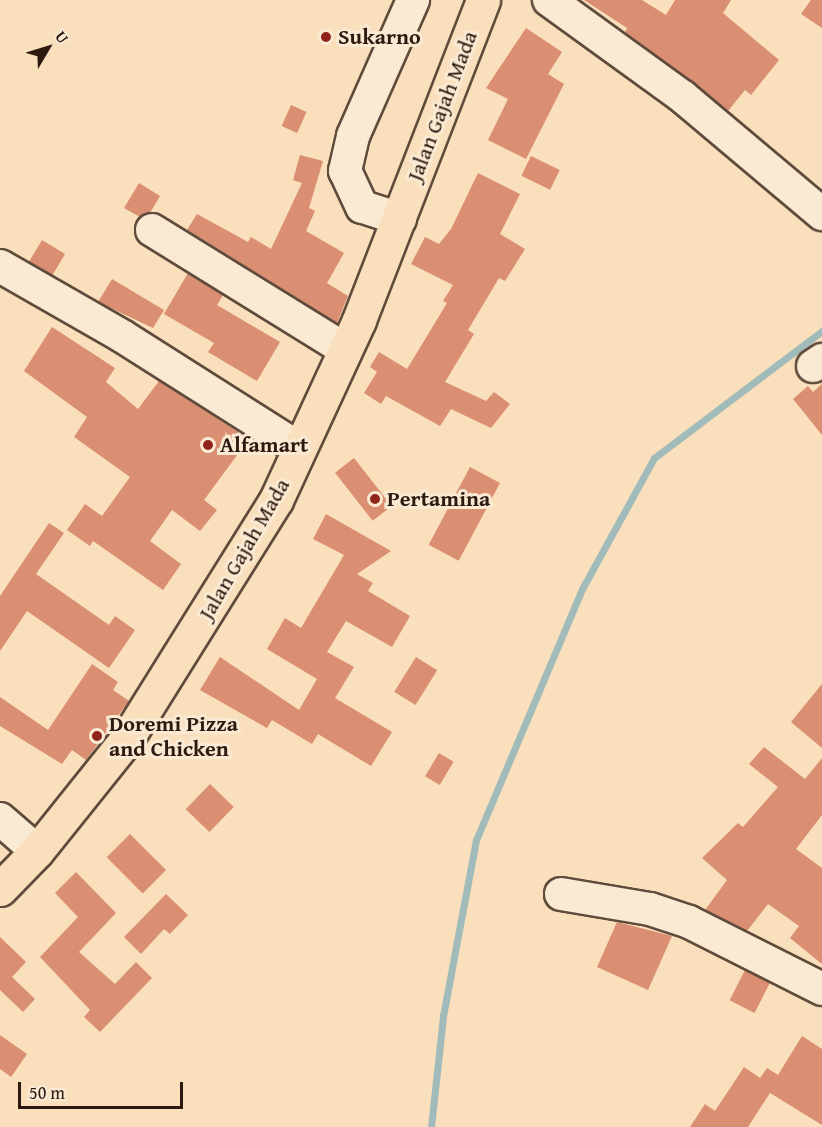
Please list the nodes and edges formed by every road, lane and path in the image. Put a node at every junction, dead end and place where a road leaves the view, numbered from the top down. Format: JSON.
{"nodes":[{"id":1,"x":413,"y":0,"type":"edge"},
{"id":2,"x":483,"y":0,"type":"edge"},
{"id":3,"x":549,"y":0,"type":"edge"},
{"id":4,"x":822,"y":214,"type":"edge"},
{"id":5,"x":400,"y":219,"type":"junction"},
{"id":6,"x":152,"y":230,"type":"dead end"},
{"id":7,"x":0,"y":266,"type":"edge"},
{"id":8,"x":345,"y":349,"type":"junction"},
{"id":9,"x":300,"y":449,"type":"junction"},
{"id":10,"x":0,"y":819,"type":"edge"},
{"id":11,"x":37,"y":851,"type":"junction"},
{"id":12,"x":0,"y":889,"type":"edge"},
{"id":13,"x":561,"y":894,"type":"dead end"},
{"id":14,"x":822,"y":989,"type":"edge"}],
"edges":[{"from":1,"to":5,"type":"street"},
{"from":2,"to":5,"type":"highway","name":"Jalan Gajah Mada"},
{"from":3,"to":4,"type":"street"},
{"from":5,"to":8,"type":"highway","name":"Jalan Gajah Mada"},
{"from":6,"to":8,"type":"street"},
{"from":7,"to":9,"type":"street"},
{"from":8,"to":9,"type":"highway","name":"Jalan Gajah Mada"},
{"from":9,"to":11,"type":"highway","name":"Jalan Gajah Mada"},
{"from":10,"to":11,"type":"street"},
{"from":11,"to":12,"type":"highway","name":"Jalan Gajah Mada"},
{"from":13,"to":14,"type":"street"}]}
